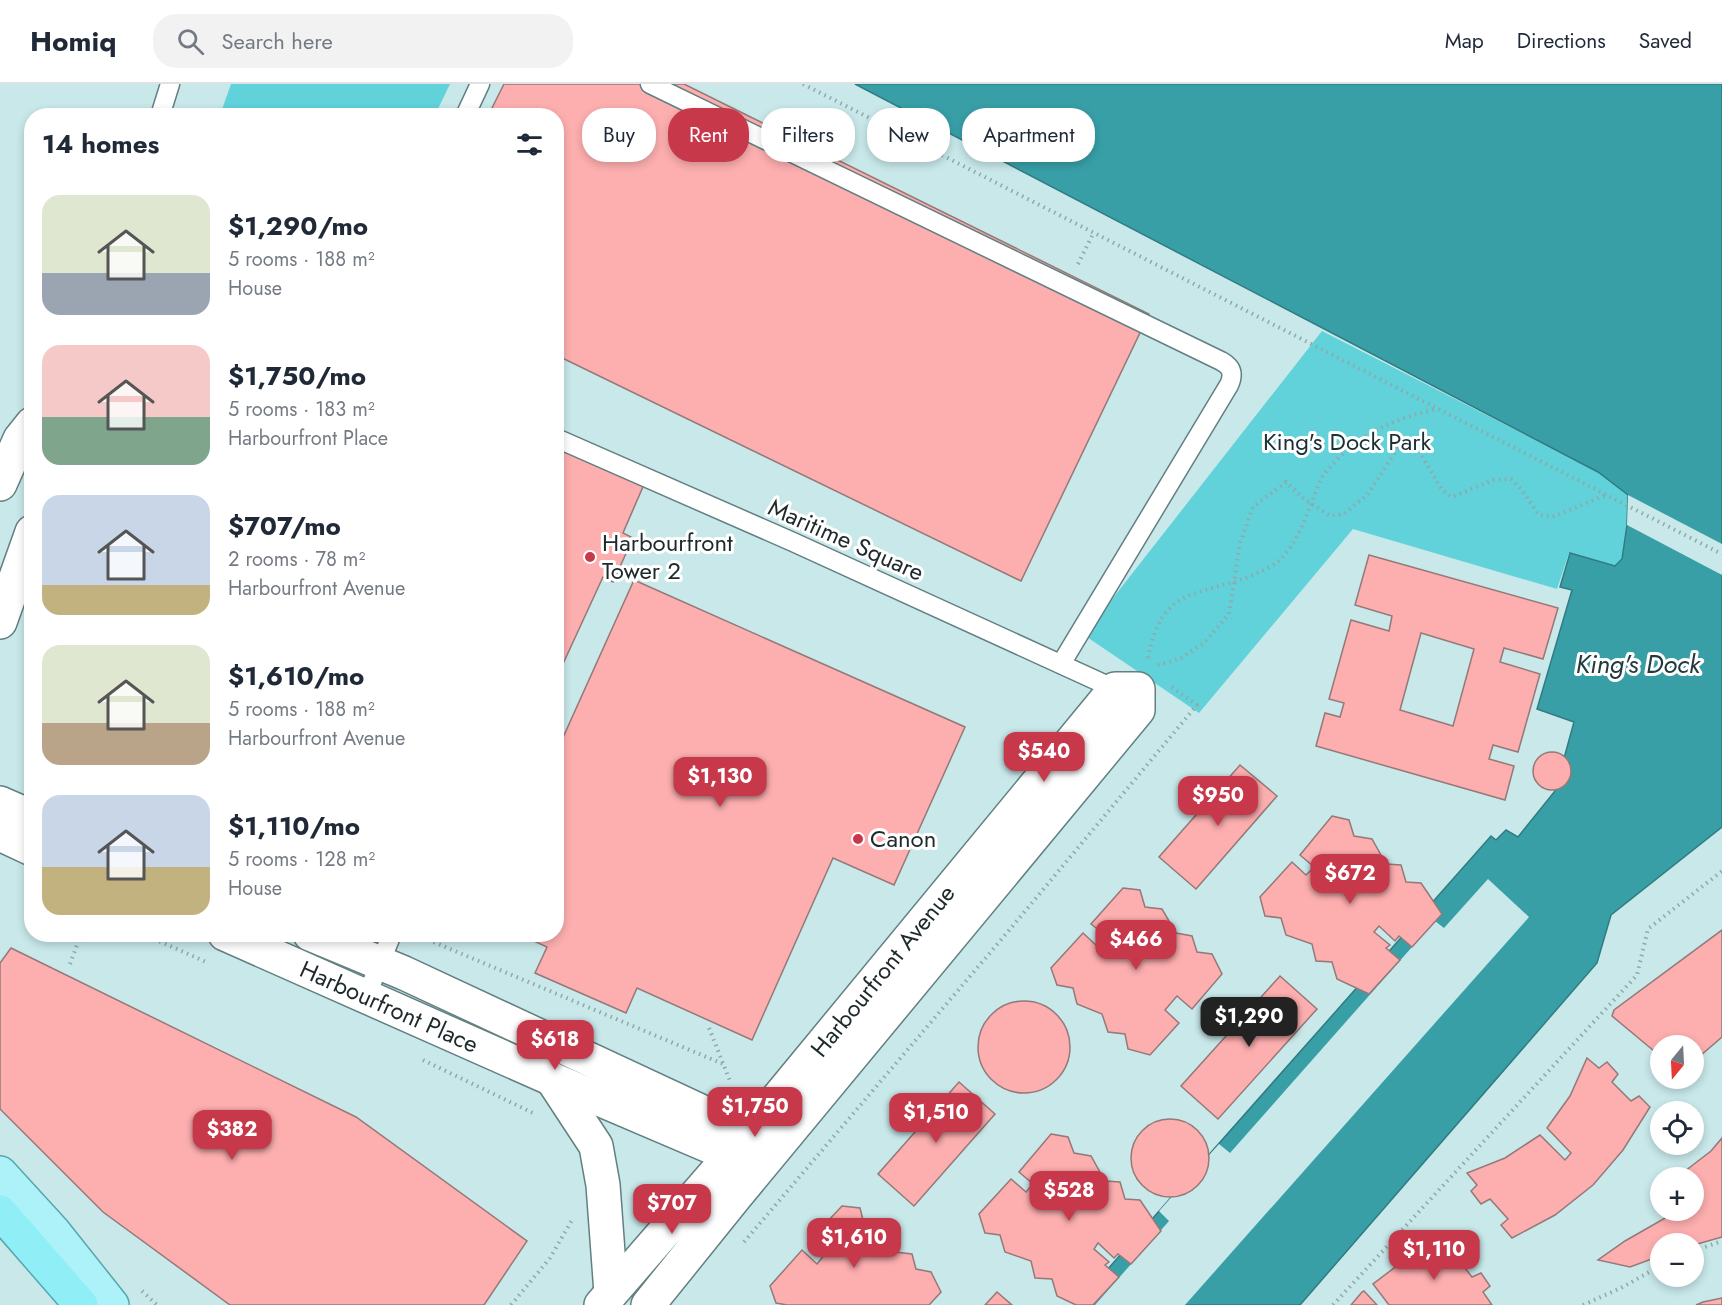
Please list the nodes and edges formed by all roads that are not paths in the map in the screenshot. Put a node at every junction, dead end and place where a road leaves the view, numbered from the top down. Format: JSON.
{"nodes":[{"id":1,"x":170,"y":84,"type":"edge"},
{"id":2,"x":480,"y":84,"type":"edge"},
{"id":3,"x":650,"y":84,"type":"edge"},
{"id":4,"x":162,"y":108,"type":"edge"},
{"id":5,"x":469,"y":108,"type":"edge"},
{"id":6,"x":24,"y":442,"type":"edge"},
{"id":7,"x":564,"y":442,"type":"edge"},
{"id":8,"x":0,"y":484,"type":"edge"},
{"id":9,"x":24,"y":554,"type":"edge"},
{"id":10,"x":0,"y":622,"type":"edge"},
{"id":11,"x":1061,"y":664,"type":"junction"},
{"id":12,"x":1134,"y":689,"type":"joint"},
{"id":13,"x":0,"y":803,"type":"edge"},
{"id":14,"x":24,"y":814,"type":"edge"},
{"id":15,"x":0,"y":834,"type":"edge"},
{"id":16,"x":24,"y":845,"type":"edge"},
{"id":17,"x":243,"y":942,"type":"edge"},
{"id":18,"x":351,"y":942,"type":"edge"},
{"id":19,"x":386,"y":949,"type":"edge"},
{"id":20,"x":366,"y":997,"type":"junction"},
{"id":21,"x":552,"y":1079,"type":"junction"},
{"id":22,"x":754,"y":1151,"type":"junction"},
{"id":23,"x":0,"y":1173,"type":"edge"},
{"id":24,"x":0,"y":1212,"type":"edge"},
{"id":25,"x":606,"y":1299,"type":"edge"},
{"id":26,"x":81,"y":1305,"type":"edge"},
{"id":27,"x":112,"y":1305,"type":"edge"},
{"id":28,"x":648,"y":1305,"type":"edge"}],
"edges":[{"from":1,"to":4,"type":"lane"},
{"from":2,"to":5,"type":"lane"},
{"from":3,"to":11,"type":"lane"},
{"from":6,"to":8,"type":"street"},
{"from":7,"to":11,"type":"lane","name":"Maritime Square"},
{"from":9,"to":10,"type":"street"},
{"from":11,"to":12,"type":"lane","name":"Maritime Square"},
{"from":12,"to":22,"type":"street","name":"Harbourfront Avenue"},
{"from":13,"to":14,"type":"street"},
{"from":15,"to":16,"type":"street"},
{"from":17,"to":20,"type":"street","name":"Harbourfront Place"},
{"from":18,"to":19,"type":"street","name":"Harbourfront Place"},
{"from":19,"to":20,"type":"lane"},
{"from":19,"to":22,"type":"street","name":"Harbourfront Place"},
{"from":20,"to":21,"type":"street","name":"Harbourfront Place"},
{"from":21,"to":22,"type":"street","name":"Harbourfront Place"},
{"from":21,"to":25,"type":"street"},
{"from":22,"to":25,"type":"street","name":"Harbourfront Avenue"},
{"from":22,"to":28,"type":"street","name":"Harbourfront Avenue"},
{"from":23,"to":27,"type":"main road"},
{"from":24,"to":26,"type":"highway"}]}
